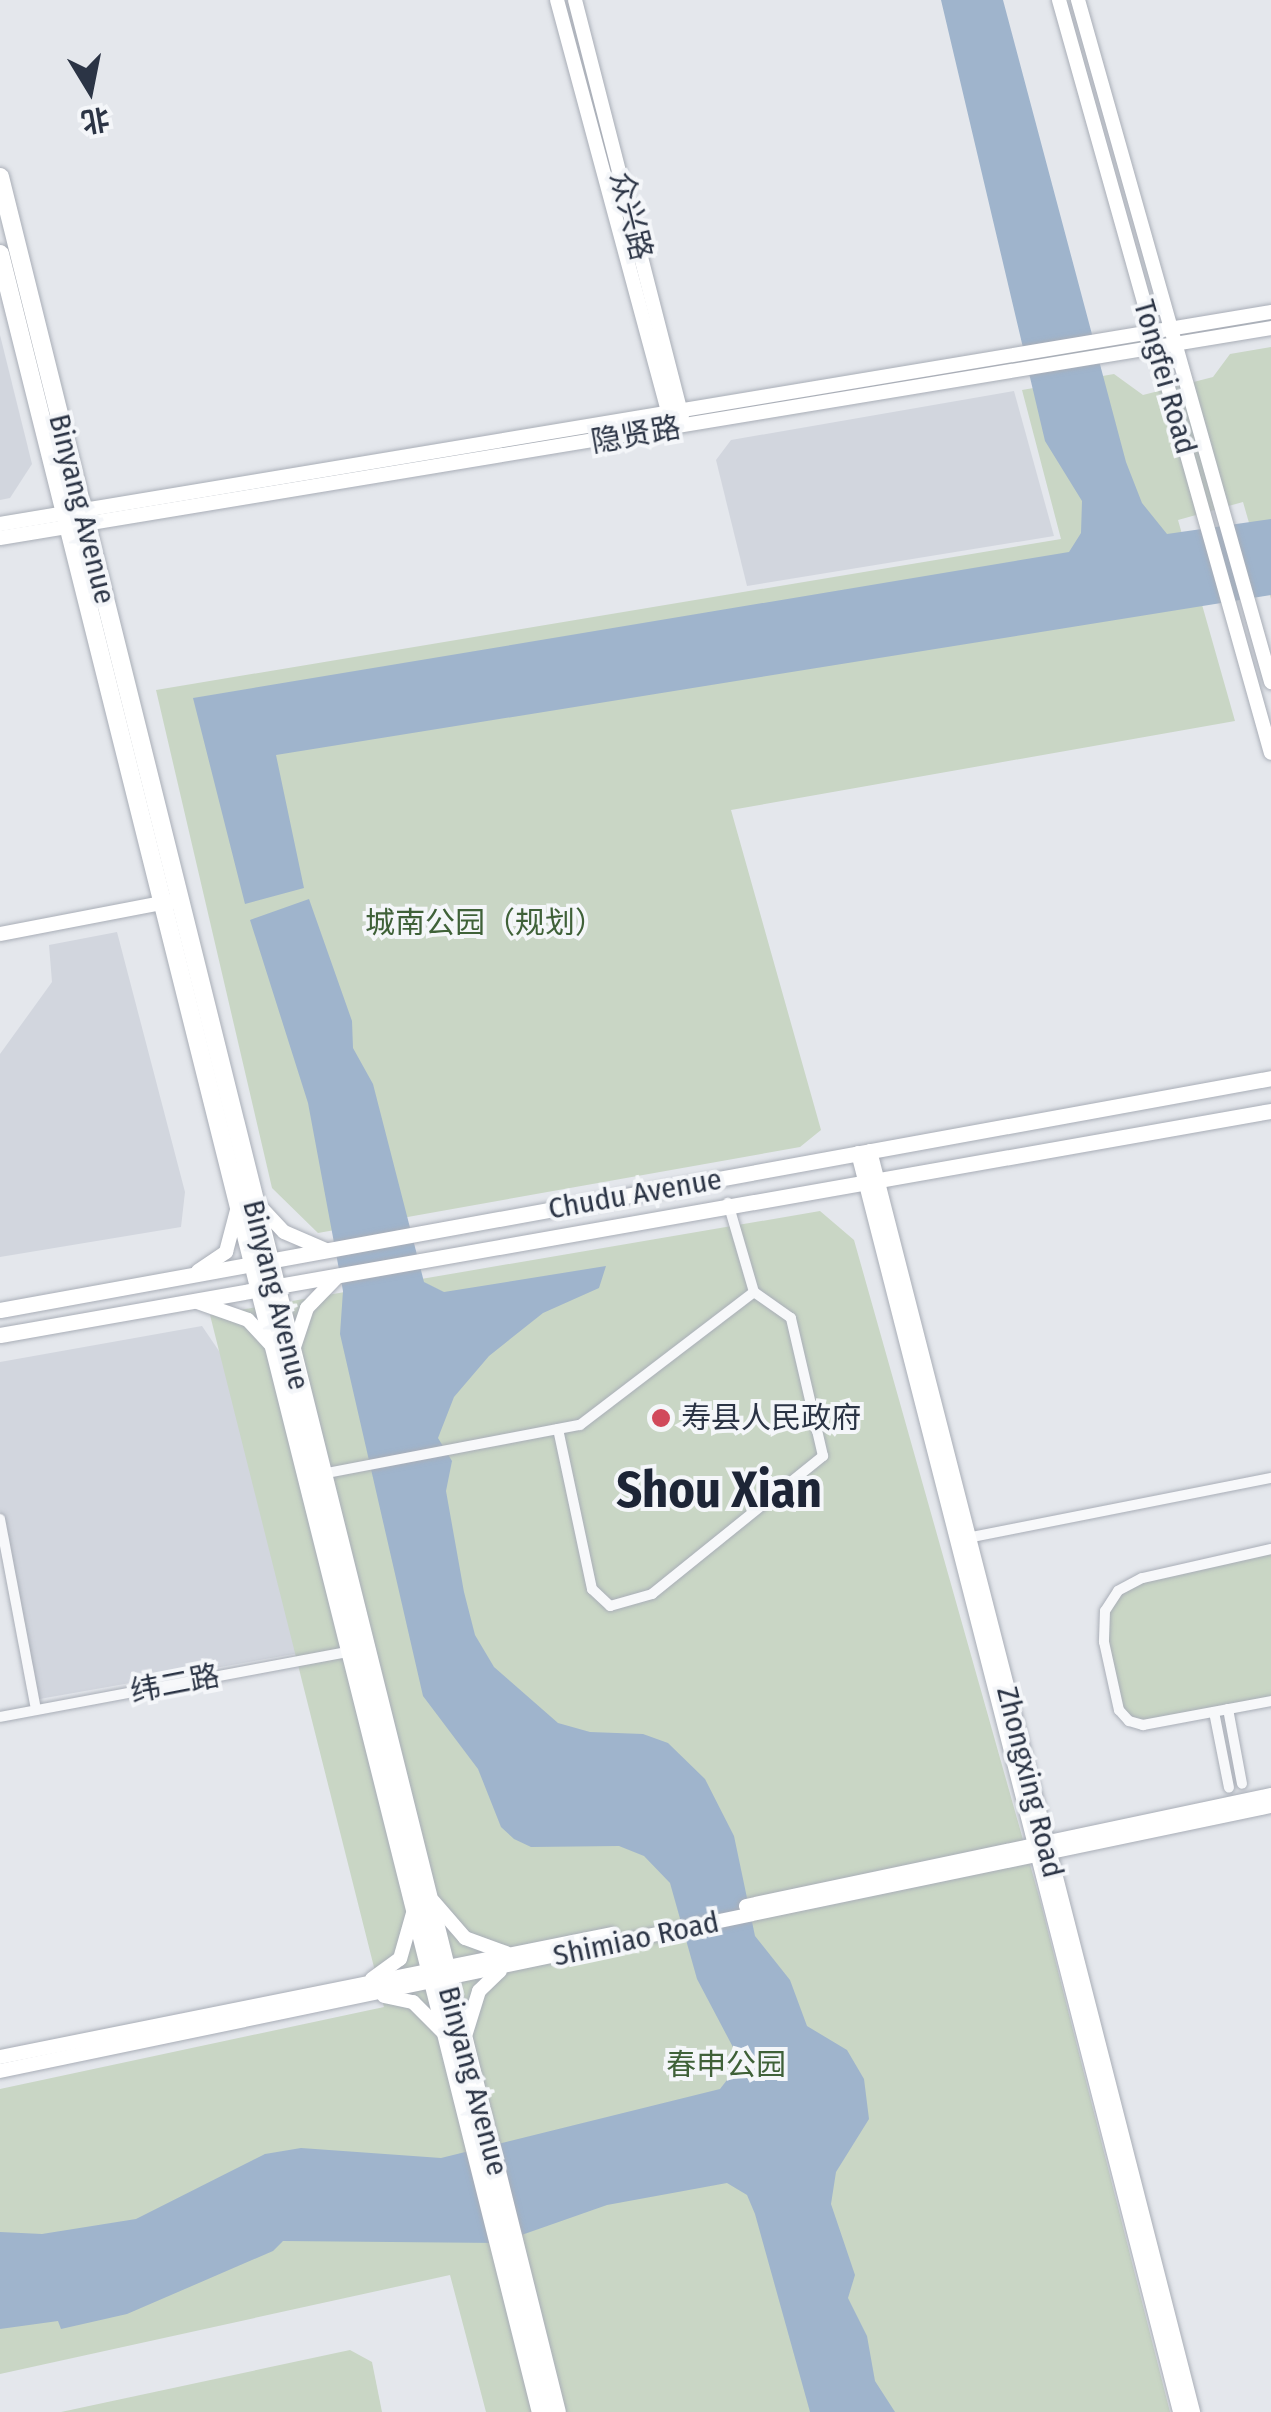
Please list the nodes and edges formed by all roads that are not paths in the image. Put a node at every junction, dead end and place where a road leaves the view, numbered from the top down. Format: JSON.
{"nodes":[{"id":1,"x":556,"y":0,"type":"edge"},
{"id":2,"x":576,"y":0,"type":"edge"},
{"id":3,"x":1058,"y":0,"type":"edge"},
{"id":4,"x":1078,"y":0,"type":"edge"},
{"id":5,"x":0,"y":177,"type":"edge"},
{"id":6,"x":0,"y":254,"type":"edge"},
{"id":7,"x":1271,"y":312,"type":"edge"},
{"id":8,"x":1271,"y":328,"type":"edge"},
{"id":9,"x":1172,"y":336,"type":"junction"},
{"id":10,"x":1154,"y":339,"type":"junction"},
{"id":11,"x":674,"y":410,"type":"junction"},
{"id":12,"x":685,"y":429,"type":"junction"},
{"id":13,"x":76,"y":519,"type":"junction"},
{"id":14,"x":0,"y":524,"type":"edge"},
{"id":15,"x":0,"y":538,"type":"edge"},
{"id":16,"x":1271,"y":682,"type":"edge"},
{"id":17,"x":1271,"y":753,"type":"edge"},
{"id":18,"x":171,"y":901,"type":"junction"},
{"id":19,"x":0,"y":934,"type":"edge"},
{"id":20,"x":1271,"y":1078,"type":"edge"},
{"id":21,"x":1271,"y":1111,"type":"edge"},
{"id":22,"x":864,"y":1152,"type":"junction"},
{"id":23,"x":864,"y":1178,"type":"junction"},
{"id":24,"x":243,"y":1192,"type":"junction"},
{"id":25,"x":728,"y":1203,"type":"junction"},
{"id":26,"x":329,"y":1249,"type":"junction"},
{"id":27,"x":261,"y":1261,"type":"junction"},
{"id":28,"x":340,"y":1275,"type":"junction"},
{"id":29,"x":184,"y":1276,"type":"junction"},
{"id":30,"x":268,"y":1288,"type":"junction"},
{"id":31,"x":754,"y":1292,"type":"junction"},
{"id":32,"x":191,"y":1301,"type":"junction"},
{"id":33,"x":36,"y":1303,"type":"junction"},
{"id":34,"x":0,"y":1310,"type":"edge"},
{"id":35,"x":41,"y":1328,"type":"junction"},
{"id":36,"x":0,"y":1335,"type":"edge"},
{"id":37,"x":287,"y":1363,"type":"junction"},
{"id":38,"x":558,"y":1429,"type":"junction"},
{"id":39,"x":322,"y":1474,"type":"junction"},
{"id":40,"x":1271,"y":1478,"type":"edge"},
{"id":41,"x":0,"y":1519,"type":"edge"},
{"id":42,"x":962,"y":1539,"type":"junction"},
{"id":43,"x":1271,"y":1549,"type":"edge"},
{"id":44,"x":349,"y":1652,"type":"junction"},
{"id":45,"x":1271,"y":1701,"type":"edge"},
{"id":46,"x":35,"y":1705,"type":"dead end"},
{"id":47,"x":1228,"y":1709,"type":"junction"},
{"id":48,"x":1214,"y":1712,"type":"junction"},
{"id":49,"x":0,"y":1717,"type":"edge"},
{"id":50,"x":1242,"y":1784,"type":"dead end"},
{"id":51,"x":1229,"y":1788,"type":"dead end"},
{"id":52,"x":1271,"y":1795,"type":"edge"},
{"id":53,"x":1271,"y":1806,"type":"edge"},
{"id":54,"x":1042,"y":1846,"type":"junction"},
{"id":55,"x":417,"y":1886,"type":"junction"},
{"id":56,"x":516,"y":1959,"type":"junction"},
{"id":57,"x":439,"y":1975,"type":"junction"},
{"id":58,"x":357,"y":1991,"type":"junction"},
{"id":59,"x":459,"y":2054,"type":"junction"},
{"id":60,"x":0,"y":2057,"type":"edge"},
{"id":61,"x":0,"y":2071,"type":"edge"},
{"id":62,"x":515,"y":2275,"type":"junction"},
{"id":63,"x":542,"y":2412,"type":"edge"},
{"id":64,"x":558,"y":2412,"type":"edge"},
{"id":65,"x":1180,"y":2412,"type":"edge"},
{"id":66,"x":1193,"y":2412,"type":"edge"}],
"edges":[{"from":1,"to":11,"type":"street","name":"众兴路"},
{"from":2,"to":11,"type":"street","name":"众兴路"},
{"from":3,"to":10,"type":"street","name":"Tongfei Road"},
{"from":4,"to":9,"type":"street","name":"Tongfei Road"},
{"from":5,"to":13,"type":"highway","name":"Binyang Avenue"},
{"from":6,"to":13,"type":"highway","name":"Binyang Avenue"},
{"from":7,"to":9,"type":"street","name":"隐贤路"},
{"from":8,"to":9,"type":"street","name":"隐贤路"},
{"from":9,"to":10,"type":"street","name":"隐贤路"},
{"from":9,"to":16,"type":"street","name":"Tongfei Road"},
{"from":10,"to":11,"type":"street","name":"隐贤路"},
{"from":10,"to":12,"type":"street","name":"隐贤路"},
{"from":10,"to":17,"type":"street","name":"Tongfei Road"},
{"from":11,"to":12,"type":"street","name":"众兴路"},
{"from":11,"to":13,"type":"street","name":"隐贤路"},
{"from":12,"to":13,"type":"street","name":"隐贤路"},
{"from":13,"to":14,"type":"street","name":"隐贤路"},
{"from":13,"to":15,"type":"street","name":"隐贤路"},
{"from":13,"to":18,"type":"highway","name":"Binyang Avenue"},
{"from":18,"to":19,"type":"street"},
{"from":18,"to":24,"type":"highway","name":"Binyang Avenue"},
{"from":20,"to":22,"type":"main road","name":"Chudu Avenue"},
{"from":21,"to":23,"type":"main road","name":"Chudu Avenue"},
{"from":22,"to":23,"type":"street","name":"Zhongxing Road"},
{"from":22,"to":26,"type":"main road","name":"Chudu Avenue"},
{"from":22,"to":42,"type":"street","name":"Zhongxing Road"},
{"from":23,"to":25,"type":"main road","name":"Chudu Avenue"},
{"from":23,"to":42,"type":"street","name":"Zhongxing Road"},
{"from":24,"to":26,"type":"street"},
{"from":24,"to":27,"type":"highway","name":"Binyang Avenue"},
{"from":24,"to":29,"type":"street"},
{"from":25,"to":28,"type":"main road","name":"Chudu Avenue"},
{"from":25,"to":31,"type":"street"},
{"from":26,"to":27,"type":"main road","name":"Chudu Avenue"},
{"from":27,"to":29,"type":"main road","name":"Chudu Avenue"},
{"from":27,"to":30,"type":"highway","name":"Binyang Avenue"},
{"from":28,"to":30,"type":"main road","name":"Chudu Avenue"},
{"from":28,"to":37,"type":"street"},
{"from":29,"to":33,"type":"main road","name":"Chudu Avenue"},
{"from":30,"to":32,"type":"main road","name":"Chudu Avenue"},
{"from":30,"to":37,"type":"highway","name":"Binyang Avenue"},
{"from":31,"to":38,"type":"street"},
{"from":31,"to":38,"type":"street"},
{"from":32,"to":35,"type":"main road","name":"Chudu Avenue"},
{"from":32,"to":37,"type":"street"},
{"from":33,"to":34,"type":"main road","name":"Chudu Avenue"},
{"from":33,"to":35,"type":"street"},
{"from":35,"to":36,"type":"main road","name":"Chudu Avenue"},
{"from":37,"to":39,"type":"highway","name":"Binyang Avenue"},
{"from":37,"to":44,"type":"highway","name":"Binyang Avenue"},
{"from":38,"to":39,"type":"street"},
{"from":39,"to":55,"type":"highway","name":"Binyang Avenue"},
{"from":40,"to":42,"type":"street"},
{"from":41,"to":46,"type":"street"},
{"from":42,"to":54,"type":"street","name":"Zhongxing Road"},
{"from":43,"to":48,"type":"street"},
{"from":44,"to":49,"type":"street","name":"纬二路"},
{"from":44,"to":55,"type":"highway","name":"Binyang Avenue"},
{"from":45,"to":47,"type":"street"},
{"from":47,"to":48,"type":"street"},
{"from":47,"to":50,"type":"street"},
{"from":48,"to":51,"type":"street"},
{"from":52,"to":54,"type":"street","name":"Shimiao Road"},
{"from":53,"to":54,"type":"street","name":"Shimiao Road"},
{"from":54,"to":56,"type":"street","name":"Shimiao Road"},
{"from":54,"to":65,"type":"street","name":"Zhongxing Road"},
{"from":54,"to":66,"type":"street","name":"Zhongxing Road"},
{"from":55,"to":56,"type":"street"},
{"from":55,"to":57,"type":"highway","name":"Binyang Avenue"},
{"from":55,"to":58,"type":"street"},
{"from":56,"to":57,"type":"street","name":"Shimiao Road"},
{"from":56,"to":59,"type":"street"},
{"from":57,"to":58,"type":"street","name":"Shimiao Road"},
{"from":57,"to":59,"type":"highway","name":"Binyang Avenue"},
{"from":58,"to":59,"type":"street"},
{"from":58,"to":60,"type":"street","name":"Shimiao Road"},
{"from":58,"to":61,"type":"street","name":"Shimiao Road"},
{"from":59,"to":62,"type":"highway","name":"Binyang Avenue"},
{"from":62,"to":63,"type":"highway","name":"Binyang Avenue"},
{"from":62,"to":64,"type":"highway","name":"Binyang Avenue"}]}
